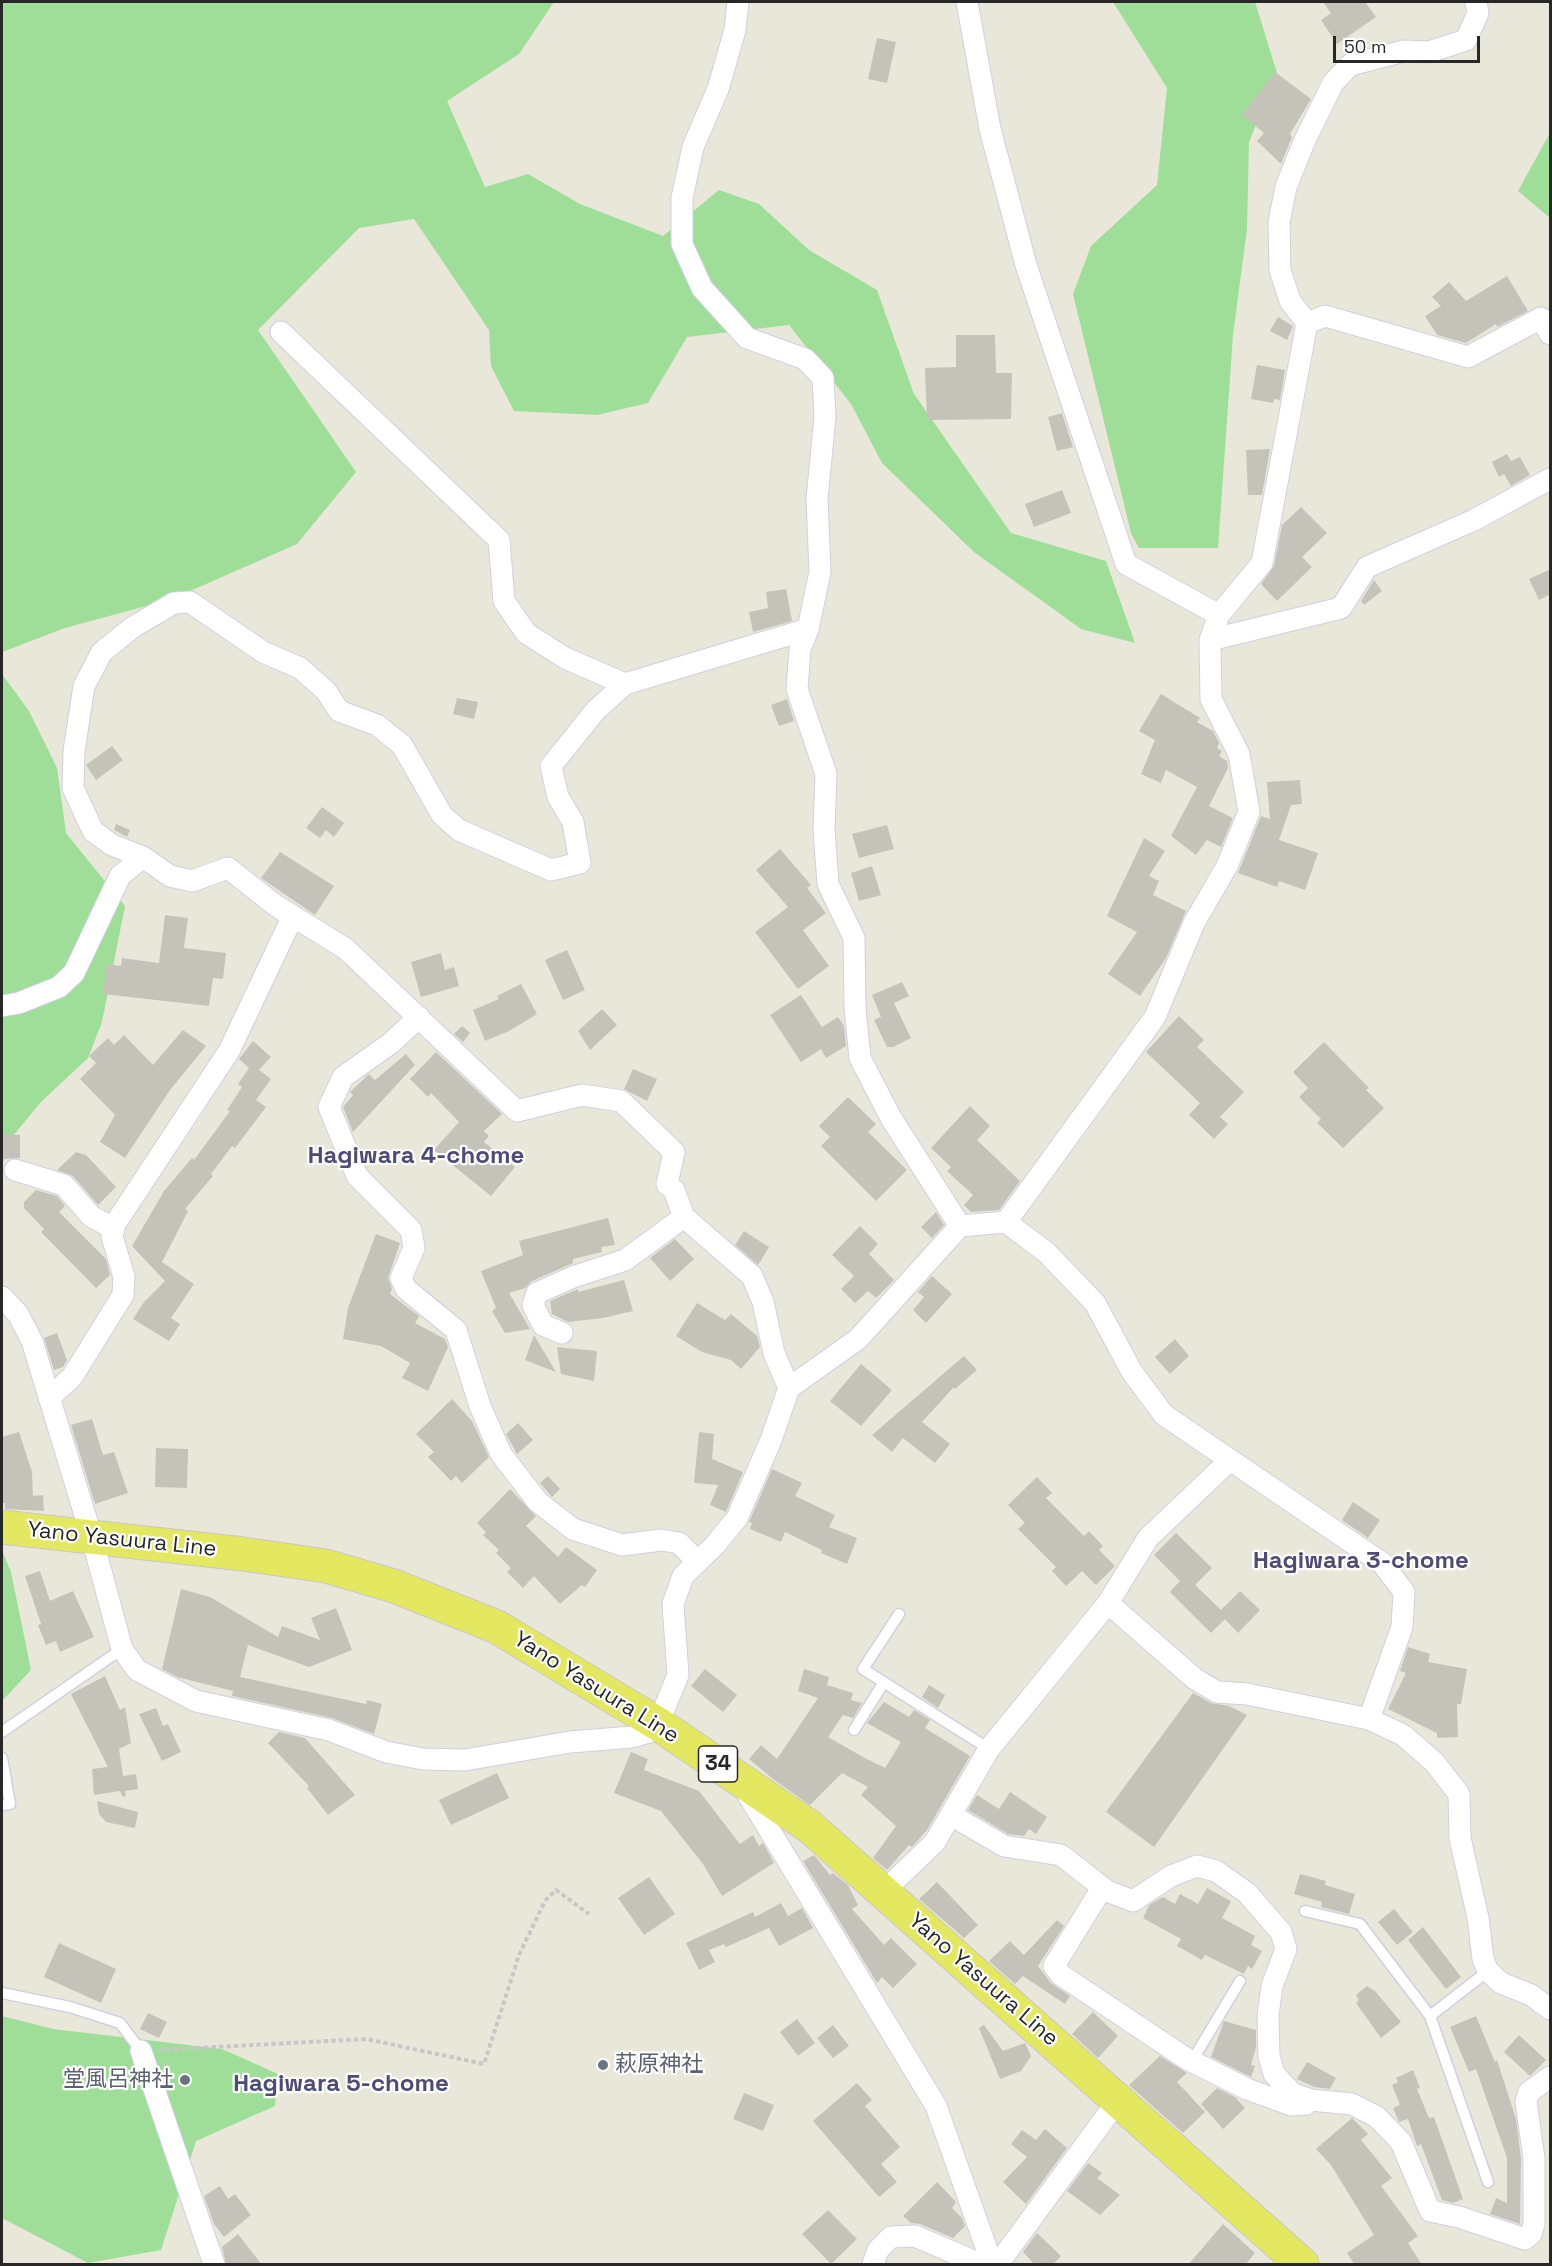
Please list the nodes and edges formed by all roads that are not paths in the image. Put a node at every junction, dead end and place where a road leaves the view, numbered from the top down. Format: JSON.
{"nodes":[{"id":1,"x":738,"y":2,"type":"edge"},
{"id":2,"x":967,"y":2,"type":"edge"},
{"id":3,"x":1476,"y":2,"type":"edge"},
{"id":4,"x":1548,"y":321,"type":"edge"},
{"id":5,"x":1306,"y":323,"type":"junction"},
{"id":6,"x":281,"y":332,"type":"dead end"},
{"id":7,"x":1551,"y":479,"type":"edge"},
{"id":8,"x":1219,"y":615,"type":"junction"},
{"id":9,"x":808,"y":629,"type":"junction"},
{"id":10,"x":1210,"y":640,"type":"junction"},
{"id":11,"x":626,"y":684,"type":"junction"},
{"id":12,"x":143,"y":857,"type":"junction"},
{"id":13,"x":293,"y":916,"type":"junction"},
{"id":14,"x":2,"y":1006,"type":"edge"},
{"id":15,"x":419,"y":1017,"type":"junction"},
{"id":16,"x":15,"y":1170,"type":"dead end"},
{"id":17,"x":684,"y":1217,"type":"junction"},
{"id":18,"x":1006,"y":1222,"type":"junction"},
{"id":19,"x":960,"y":1226,"type":"junction"},
{"id":20,"x":114,"y":1229,"type":"junction"},
{"id":21,"x":2,"y":1297,"type":"edge"},
{"id":22,"x":562,"y":1333,"type":"dead end"},
{"id":23,"x":789,"y":1388,"type":"junction"},
{"id":24,"x":49,"y":1398,"type":"junction"},
{"id":25,"x":1229,"y":1461,"type":"junction"},
{"id":26,"x":2,"y":1527,"type":"edge"},
{"id":27,"x":92,"y":1538,"type":"junction"},
{"id":28,"x":698,"y":1562,"type":"junction"},
{"id":29,"x":1108,"y":1603,"type":"junction"},
{"id":30,"x":899,"y":1614,"type":"dead end"},
{"id":31,"x":122,"y":1649,"type":"junction"},
{"id":32,"x":884,"y":1682,"type":"junction"},
{"id":33,"x":1369,"y":1719,"type":"junction"},
{"id":34,"x":658,"y":1724,"type":"junction"},
{"id":35,"x":854,"y":1730,"type":"dead end"},
{"id":36,"x":2,"y":1732,"type":"edge"},
{"id":37,"x":989,"y":1749,"type":"junction"},
{"id":38,"x":2,"y":1758,"type":"edge"},
{"id":39,"x":736,"y":1776,"type":"junction"},
{"id":40,"x":2,"y":1805,"type":"edge"},
{"id":41,"x":951,"y":1815,"type":"junction"},
{"id":42,"x":1102,"y":1888,"type":"junction"},
{"id":43,"x":883,"y":1892,"type":"junction"},
{"id":44,"x":1305,"y":1911,"type":"dead end"},
{"id":45,"x":1488,"y":1971,"type":"junction"},
{"id":46,"x":1240,"y":1981,"type":"dead end"},
{"id":47,"x":2,"y":1993,"type":"edge"},
{"id":48,"x":1551,"y":2009,"type":"edge"},
{"id":49,"x":1430,"y":2016,"type":"junction"},
{"id":50,"x":141,"y":2051,"type":"joint"},
{"id":51,"x":1192,"y":2061,"type":"junction"},
{"id":52,"x":1551,"y":2077,"type":"edge"},
{"id":53,"x":1119,"y":2099,"type":"junction"},
{"id":54,"x":1311,"y":2100,"type":"junction"},
{"id":55,"x":1488,"y":2182,"type":"dead end"},
{"id":56,"x":214,"y":2265,"type":"edge"},
{"id":57,"x":873,"y":2265,"type":"edge"},
{"id":58,"x":980,"y":2265,"type":"edge"},
{"id":59,"x":992,"y":2265,"type":"edge"},
{"id":60,"x":998,"y":2265,"type":"edge"},
{"id":61,"x":1302,"y":2265,"type":"edge"}],
"edges":[{"from":1,"to":9,"type":"street"},
{"from":2,"to":8,"type":"street"},
{"from":3,"to":5,"type":"street"},
{"from":4,"to":5,"type":"street"},
{"from":5,"to":8,"type":"street"},
{"from":6,"to":11,"type":"street"},
{"from":7,"to":10,"type":"street"},
{"from":8,"to":10,"type":"street"},
{"from":9,"to":11,"type":"street"},
{"from":9,"to":19,"type":"street"},
{"from":10,"to":18,"type":"street"},
{"from":11,"to":12,"type":"street"},
{"from":12,"to":13,"type":"street"},
{"from":12,"to":14,"type":"street"},
{"from":13,"to":15,"type":"street"},
{"from":13,"to":20,"type":"street"},
{"from":15,"to":17,"type":"street"},
{"from":15,"to":28,"type":"street"},
{"from":16,"to":20,"type":"street"},
{"from":17,"to":22,"type":"street"},
{"from":17,"to":23,"type":"street"},
{"from":18,"to":19,"type":"street"},
{"from":18,"to":25,"type":"street"},
{"from":19,"to":23,"type":"street"},
{"from":20,"to":24,"type":"street"},
{"from":21,"to":24,"type":"street"},
{"from":23,"to":28,"type":"street"},
{"from":24,"to":27,"type":"street"},
{"from":25,"to":29,"type":"street"},
{"from":25,"to":33,"type":"street"},
{"from":26,"to":27,"type":"main road","name":"Yano Yasuura Line","number":"34"},
{"from":27,"to":31,"type":"street"},
{"from":27,"to":34,"type":"main road","name":"Yano Yasuura Line","number":"34"},
{"from":28,"to":34,"type":"street"},
{"from":29,"to":33,"type":"street"},
{"from":29,"to":37,"type":"street"},
{"from":30,"to":32,"type":"lane"},
{"from":31,"to":34,"type":"street"},
{"from":31,"to":36,"type":"lane"},
{"from":32,"to":35,"type":"lane"},
{"from":32,"to":37,"type":"lane"},
{"from":33,"to":45,"type":"street"},
{"from":34,"to":39,"type":"main road","name":"Yano Yasuura Line","number":"34"},
{"from":37,"to":41,"type":"street"},
{"from":38,"to":40,"type":"lane"},
{"from":39,"to":43,"type":"main road","name":"Yano Yasuura Line","number":"34"},
{"from":39,"to":59,"type":"street"},
{"from":41,"to":42,"type":"street"},
{"from":41,"to":43,"type":"street"},
{"from":42,"to":51,"type":"street"},
{"from":42,"to":54,"type":"street"},
{"from":43,"to":53,"type":"main road","name":"Yano Yasuura Line","number":"34"},
{"from":44,"to":49,"type":"lane"},
{"from":45,"to":48,"type":"street"},
{"from":45,"to":49,"type":"lane"},
{"from":46,"to":51,"type":"lane"},
{"from":47,"to":50,"type":"lane"},
{"from":49,"to":55,"type":"lane"},
{"from":50,"to":56,"type":"street"},
{"from":51,"to":54,"type":"street"},
{"from":52,"to":54,"type":"street"},
{"from":53,"to":60,"type":"street"},
{"from":53,"to":61,"type":"main road","name":"Yano Yasuura Line","number":"34"},
{"from":57,"to":58,"type":"street"}]}
